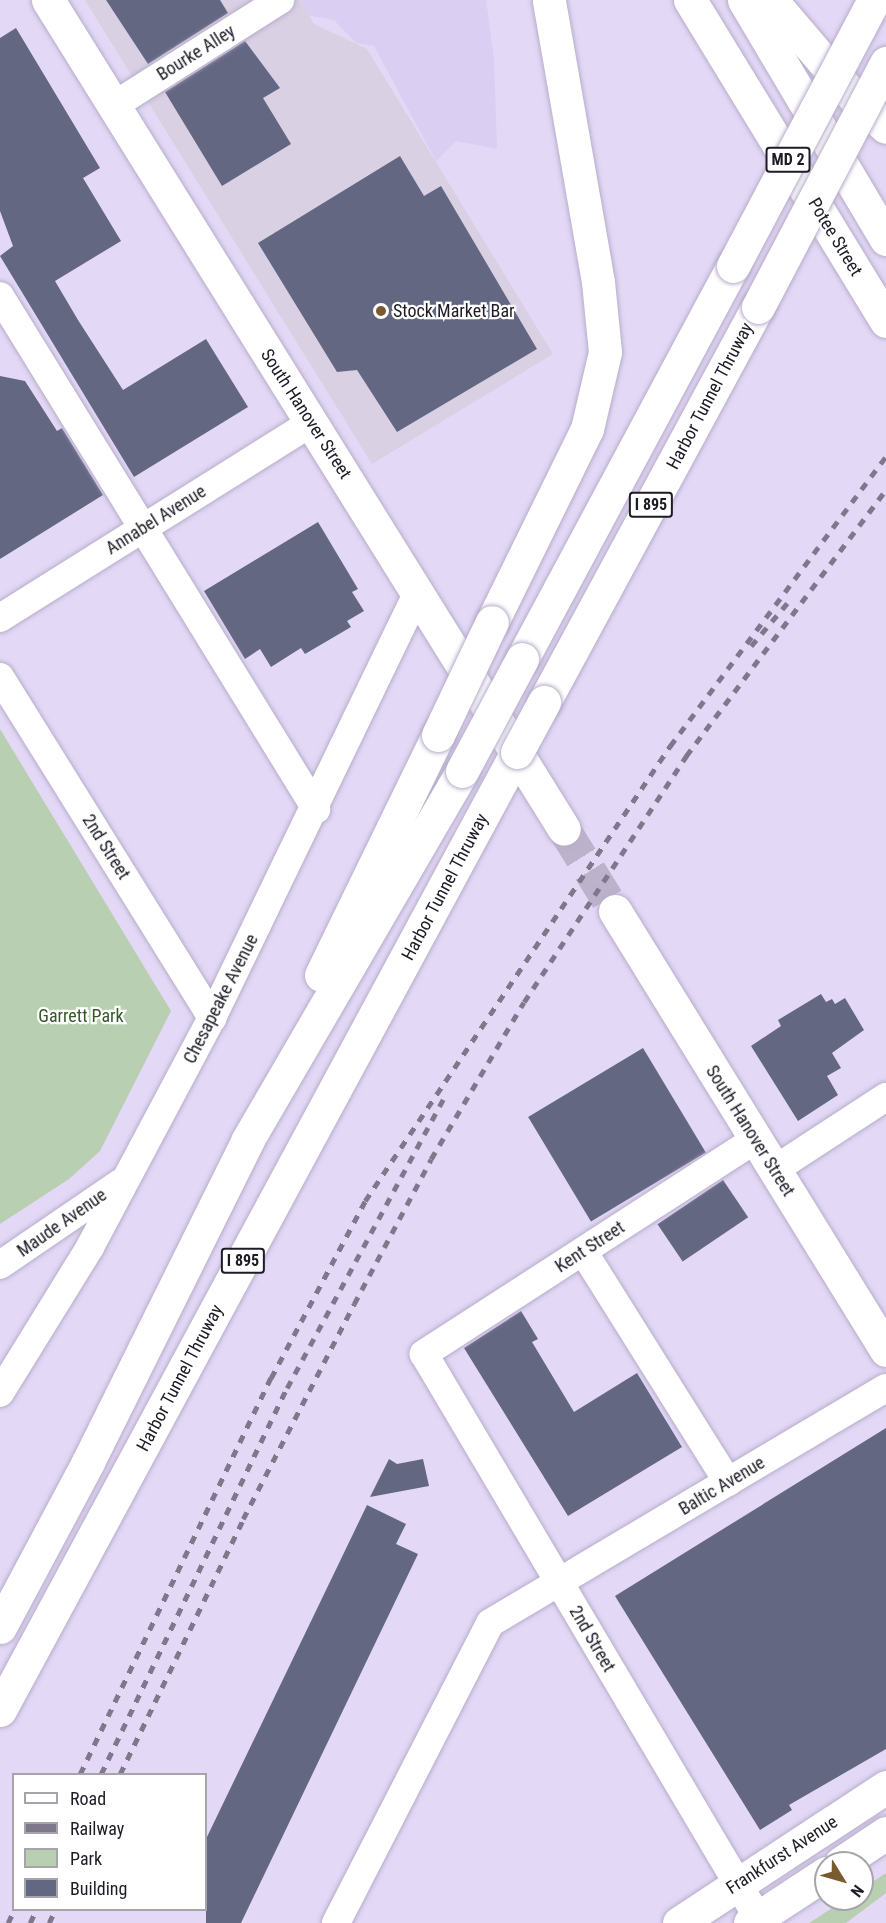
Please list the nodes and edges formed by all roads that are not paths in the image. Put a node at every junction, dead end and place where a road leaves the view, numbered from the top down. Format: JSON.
{"nodes":[{"id":1,"x":48,"y":0,"type":"edge"},
{"id":2,"x":280,"y":0,"type":"edge"},
{"id":3,"x":549,"y":0,"type":"edge"},
{"id":4,"x":690,"y":0,"type":"edge"},
{"id":5,"x":744,"y":0,"type":"edge"},
{"id":6,"x":771,"y":0,"type":"edge"},
{"id":7,"x":874,"y":0,"type":"edge"},
{"id":8,"x":886,"y":63,"type":"edge"},
{"id":9,"x":112,"y":106,"type":"junction"},
{"id":10,"x":886,"y":127,"type":"edge"},
{"id":11,"x":886,"y":239,"type":"edge"},
{"id":12,"x":0,"y":296,"type":"edge"},
{"id":13,"x":886,"y":321,"type":"edge"},
{"id":14,"x":312,"y":422,"type":"junction"},
{"id":15,"x":144,"y":528,"type":"junction"},
{"id":16,"x":418,"y":592,"type":"junction"},
{"id":17,"x":0,"y":618,"type":"edge"},
{"id":18,"x":0,"y":677,"type":"edge"},
{"id":19,"x":316,"y":809,"type":"junction"},
{"id":20,"x":564,"y":829,"type":"tunnel mouth"},
{"id":21,"x":615,"y":911,"type":"tunnel mouth"},
{"id":22,"x":212,"y":1018,"type":"junction"},
{"id":23,"x":886,"y":1097,"type":"edge"},
{"id":24,"x":756,"y":1139,"type":"junction"},
{"id":25,"x":247,"y":1141,"type":"junction"},
{"id":26,"x":774,"y":1170,"type":"junction"},
{"id":27,"x":124,"y":1180,"type":"junction"},
{"id":28,"x":583,"y":1251,"type":"junction"},
{"id":29,"x":0,"y":1265,"type":"edge"},
{"id":30,"x":886,"y":1350,"type":"edge"},
{"id":31,"x":424,"y":1354,"type":"joint"},
{"id":32,"x":886,"y":1388,"type":"edge"},
{"id":33,"x":0,"y":1393,"type":"edge"},
{"id":34,"x":728,"y":1482,"type":"junction"},
{"id":35,"x":558,"y":1583,"type":"junction"},
{"id":36,"x":0,"y":1627,"type":"edge"},
{"id":37,"x":0,"y":1710,"type":"edge"},
{"id":38,"x":886,"y":1787,"type":"edge"},
{"id":39,"x":886,"y":1833,"type":"edge"},
{"id":40,"x":859,"y":1851,"type":"edge"},
{"id":41,"x":814,"y":1881,"type":"edge"},
{"id":42,"x":736,"y":1885,"type":"junction"},
{"id":43,"x":757,"y":1921,"type":"edge"},
{"id":44,"x":336,"y":1923,"type":"edge"},
{"id":45,"x":679,"y":1923,"type":"edge"}],
"edges":[{"from":1,"to":9,"type":"main road","name":"South Hanover Street"},
{"from":2,"to":9,"type":"street","name":"Bourke Alley"},
{"from":3,"to":25,"type":"main road","bridge":true},
{"from":4,"to":13,"type":"main road","name":"Potee Street","number":"MD 2"},
{"from":5,"to":11,"type":"main road","number":"MD 2"},
{"from":6,"to":10,"type":"main road"},
{"from":7,"to":25,"type":"main road","number":"I 895","bridge":true},
{"from":8,"to":37,"type":"main road","name":"Harbor Tunnel Thruway","number":"I 895","bridge":true},
{"from":9,"to":14,"type":"main road","name":"South Hanover Street"},
{"from":12,"to":15,"type":"street"},
{"from":14,"to":15,"type":"street","name":"Annabel Avenue"},
{"from":14,"to":16,"type":"main road","name":"South Hanover Street"},
{"from":15,"to":17,"type":"street","name":"Annabel Avenue"},
{"from":15,"to":19,"type":"street"},
{"from":16,"to":19,"type":"street","name":"Chesapeake Avenue"},
{"from":16,"to":20,"type":"main road","name":"South Hanover Street"},
{"from":18,"to":22,"type":"street","name":"2nd Street"},
{"from":19,"to":22,"type":"street","name":"Chesapeake Avenue"},
{"from":21,"to":24,"type":"main road","name":"South Hanover Street"},
{"from":22,"to":27,"type":"street","name":"Chesapeake Avenue"},
{"from":23,"to":26,"type":"street"},
{"from":24,"to":26,"type":"main road","name":"South Hanover Street"},
{"from":24,"to":28,"type":"street","name":"Kent Street"},
{"from":25,"to":36,"type":"main road","number":"I 895"},
{"from":26,"to":30,"type":"main road","name":"South Hanover Street"},
{"from":27,"to":29,"type":"street","name":"Maude Avenue"},
{"from":27,"to":33,"type":"street","name":"Chesapeake Avenue"},
{"from":28,"to":31,"type":"street","name":"Kent Street"},
{"from":28,"to":34,"type":"street"},
{"from":31,"to":35,"type":"street","name":"2nd Street"},
{"from":32,"to":34,"type":"street","name":"Baltic Avenue"},
{"from":34,"to":35,"type":"street","name":"Baltic Avenue"},
{"from":35,"to":42,"type":"street","name":"2nd Street"},
{"from":35,"to":44,"type":"street","name":"Baltic Avenue"},
{"from":38,"to":42,"type":"main road","name":"Frankfurst Avenue"},
{"from":39,"to":40,"type":"main road"},
{"from":41,"to":43,"type":"main road"},
{"from":42,"to":43,"type":"street","name":"2nd Street"},
{"from":42,"to":45,"type":"main road","name":"Frankfurst Avenue"}]}
